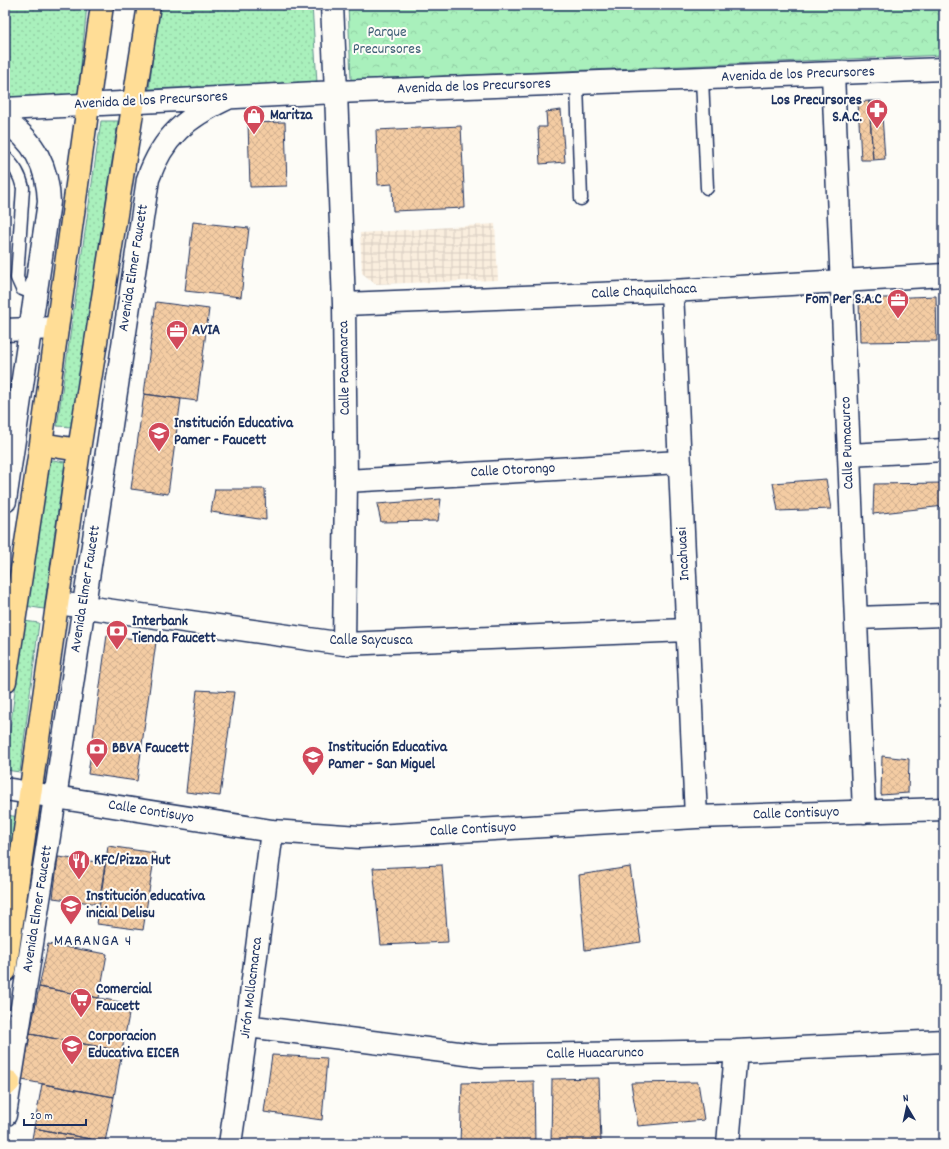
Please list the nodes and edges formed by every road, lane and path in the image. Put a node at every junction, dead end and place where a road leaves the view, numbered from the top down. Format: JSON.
{"nodes":[{"id":1,"x":102,"y":5,"type":"edge"},
{"id":2,"x":149,"y":5,"type":"edge"},
{"id":3,"x":332,"y":5,"type":"edge"},
{"id":4,"x":944,"y":69,"type":"edge"},
{"id":5,"x":833,"y":74,"type":"junction"},
{"id":6,"x":702,"y":79,"type":"junction"},
{"id":7,"x":577,"y":84,"type":"junction"},
{"id":8,"x":336,"y":92,"type":"junction"},
{"id":9,"x":228,"y":98,"type":"junction"},
{"id":10,"x":133,"y":102,"type":"junction"},
{"id":11,"x":88,"y":105,"type":"junction"},
{"id":12,"x":5,"y":109,"type":"edge"},
{"id":13,"x":5,"y":122,"type":"edge"},
{"id":14,"x":5,"y":157,"type":"edge"},
{"id":15,"x":707,"y":188,"type":"dead end"},
{"id":16,"x":581,"y":198,"type":"dead end"},
{"id":17,"x":944,"y":275,"type":"edge"},
{"id":18,"x":841,"y":280,"type":"junction"},
{"id":19,"x":672,"y":291,"type":"junction"},
{"id":20,"x":35,"y":294,"type":"junction"},
{"id":21,"x":344,"y":304,"type":"junction"},
{"id":22,"x":30,"y":328,"type":"junction"},
{"id":23,"x":57,"y":328,"type":"junction"},
{"id":24,"x":5,"y":330,"type":"edge"},
{"id":25,"x":41,"y":444,"type":"junction"},
{"id":26,"x":79,"y":450,"type":"junction"},
{"id":27,"x":944,"y":450,"type":"edge"},
{"id":28,"x":849,"y":455,"type":"junction"},
{"id":29,"x":680,"y":462,"type":"junction"},
{"id":30,"x":346,"y":480,"type":"junction"},
{"id":31,"x":5,"y":501,"type":"edge"},
{"id":32,"x":58,"y":603,"type":"junction"},
{"id":33,"x":84,"y":607,"type":"junction"},
{"id":34,"x":944,"y":615,"type":"edge"},
{"id":35,"x":856,"y":618,"type":"junction"},
{"id":36,"x":687,"y":630,"type":"junction"},
{"id":37,"x":344,"y":644,"type":"junction"},
{"id":38,"x":5,"y":681,"type":"edge"},
{"id":39,"x":5,"y":789,"type":"edge"},
{"id":40,"x":31,"y":794,"type":"junction"},
{"id":41,"x":55,"y":798,"type":"junction"},
{"id":42,"x":944,"y":809,"type":"edge"},
{"id":43,"x":864,"y":812,"type":"junction"},
{"id":44,"x":696,"y":817,"type":"junction"},
{"id":45,"x":272,"y":831,"type":"junction"},
{"id":46,"x":5,"y":971,"type":"edge"},
{"id":47,"x":247,"y":1026,"type":"junction"},
{"id":48,"x":944,"y":1041,"type":"edge"},
{"id":49,"x":736,"y":1052,"type":"junction"},
{"id":50,"x":7,"y":1084,"type":"edge"},
{"id":51,"x":5,"y":1115,"type":"edge"},
{"id":52,"x":230,"y":1144,"type":"edge"},
{"id":53,"x":728,"y":1144,"type":"edge"}],
"edges":[{"from":1,"to":11,"type":"main road"},
{"from":2,"to":10,"type":"main road","name":"Avenida Elmer Faucett"},
{"from":3,"to":8,"type":"street","name":"Calle Pacamarca"},
{"from":4,"to":5,"type":"street","name":"Avenida de los Precursores"},
{"from":5,"to":6,"type":"street","name":"Avenida de los Precursores"},
{"from":5,"to":18,"type":"street","name":"Calle Pumacurco"},
{"from":6,"to":7,"type":"street","name":"Avenida de los Precursores"},
{"from":6,"to":15,"type":"lane"},
{"from":7,"to":8,"type":"street","name":"Avenida de los Precursores"},
{"from":7,"to":16,"type":"lane"},
{"from":8,"to":9,"type":"street","name":"Avenida de los Precursores"},
{"from":8,"to":21,"type":"street","name":"Calle Pacamarca"},
{"from":9,"to":10,"type":"street","name":"Avenida de los Precursores"},
{"from":9,"to":33,"type":"street","name":"Avenida Elmer Faucett"},
{"from":10,"to":11,"type":"street","name":"Avenida de los Precursores"},
{"from":10,"to":26,"type":"main road","name":"Avenida Elmer Faucett"},
{"from":11,"to":12,"type":"street","name":"Avenida de los Precursores"},
{"from":11,"to":23,"type":"main road"},
{"from":13,"to":20,"type":"street"},
{"from":14,"to":20,"type":"lane"},
{"from":17,"to":18,"type":"street","name":"Calle Chaquilchaca"},
{"from":18,"to":19,"type":"street","name":"Calle Chaquilchaca"},
{"from":18,"to":28,"type":"street","name":"Calle Pumacurco"},
{"from":19,"to":21,"type":"street","name":"Calle Chaquilchaca"},
{"from":19,"to":29,"type":"street","name":"Incahuasi"},
{"from":20,"to":22,"type":"street"},
{"from":21,"to":30,"type":"street","name":"Calle Pacamarca"},
{"from":22,"to":23,"type":"street"},
{"from":22,"to":24,"type":"street"},
{"from":22,"to":31,"type":"street"},
{"from":23,"to":25,"type":"main road"},
{"from":25,"to":26,"type":"main road"},
{"from":25,"to":38,"type":"main road"},
{"from":26,"to":32,"type":"main road","name":"Avenida Elmer Faucett"},
{"from":27,"to":28,"type":"street"},
{"from":28,"to":35,"type":"street","name":"Calle Pumacurco"},
{"from":29,"to":30,"type":"street","name":"Calle Otorongo"},
{"from":29,"to":36,"type":"street","name":"Incahuasi"},
{"from":30,"to":37,"type":"street","name":"Calle Pacamarca"},
{"from":32,"to":33,"type":"street","name":"Calle Saycusca"},
{"from":32,"to":40,"type":"main road","name":"Avenida Elmer Faucett"},
{"from":33,"to":37,"type":"street","name":"Calle Saycusca"},
{"from":33,"to":41,"type":"street","name":"Avenida Elmer Faucett"},
{"from":34,"to":35,"type":"street"},
{"from":35,"to":43,"type":"street","name":"Calle Pumacurco"},
{"from":36,"to":37,"type":"street","name":"Calle Saycusca"},
{"from":36,"to":44,"type":"street","name":"Incahuasi"},
{"from":39,"to":40,"type":"street","name":"Calle Contisuyo"},
{"from":40,"to":41,"type":"street","name":"Calle Contisuyo"},
{"from":40,"to":46,"type":"main road","name":"Avenida Elmer Faucett"},
{"from":41,"to":45,"type":"street","name":"Calle Contisuyo"},
{"from":41,"to":50,"type":"street","name":"Avenida Elmer Faucett"},
{"from":42,"to":43,"type":"street","name":"Calle Contisuyo"},
{"from":43,"to":44,"type":"street","name":"Calle Contisuyo"},
{"from":44,"to":45,"type":"street","name":"Calle Contisuyo"},
{"from":45,"to":47,"type":"street","name":"Jirón Mollocmarca"},
{"from":47,"to":49,"type":"street","name":"Calle Huacarunco"},
{"from":47,"to":52,"type":"street","name":"Jirón Mollocmarca"},
{"from":48,"to":49,"type":"street","name":"Calle Huacarunco"},
{"from":49,"to":53,"type":"street"},
{"from":50,"to":51,"type":"street","name":"Avenida Elmer Faucett"}]}
